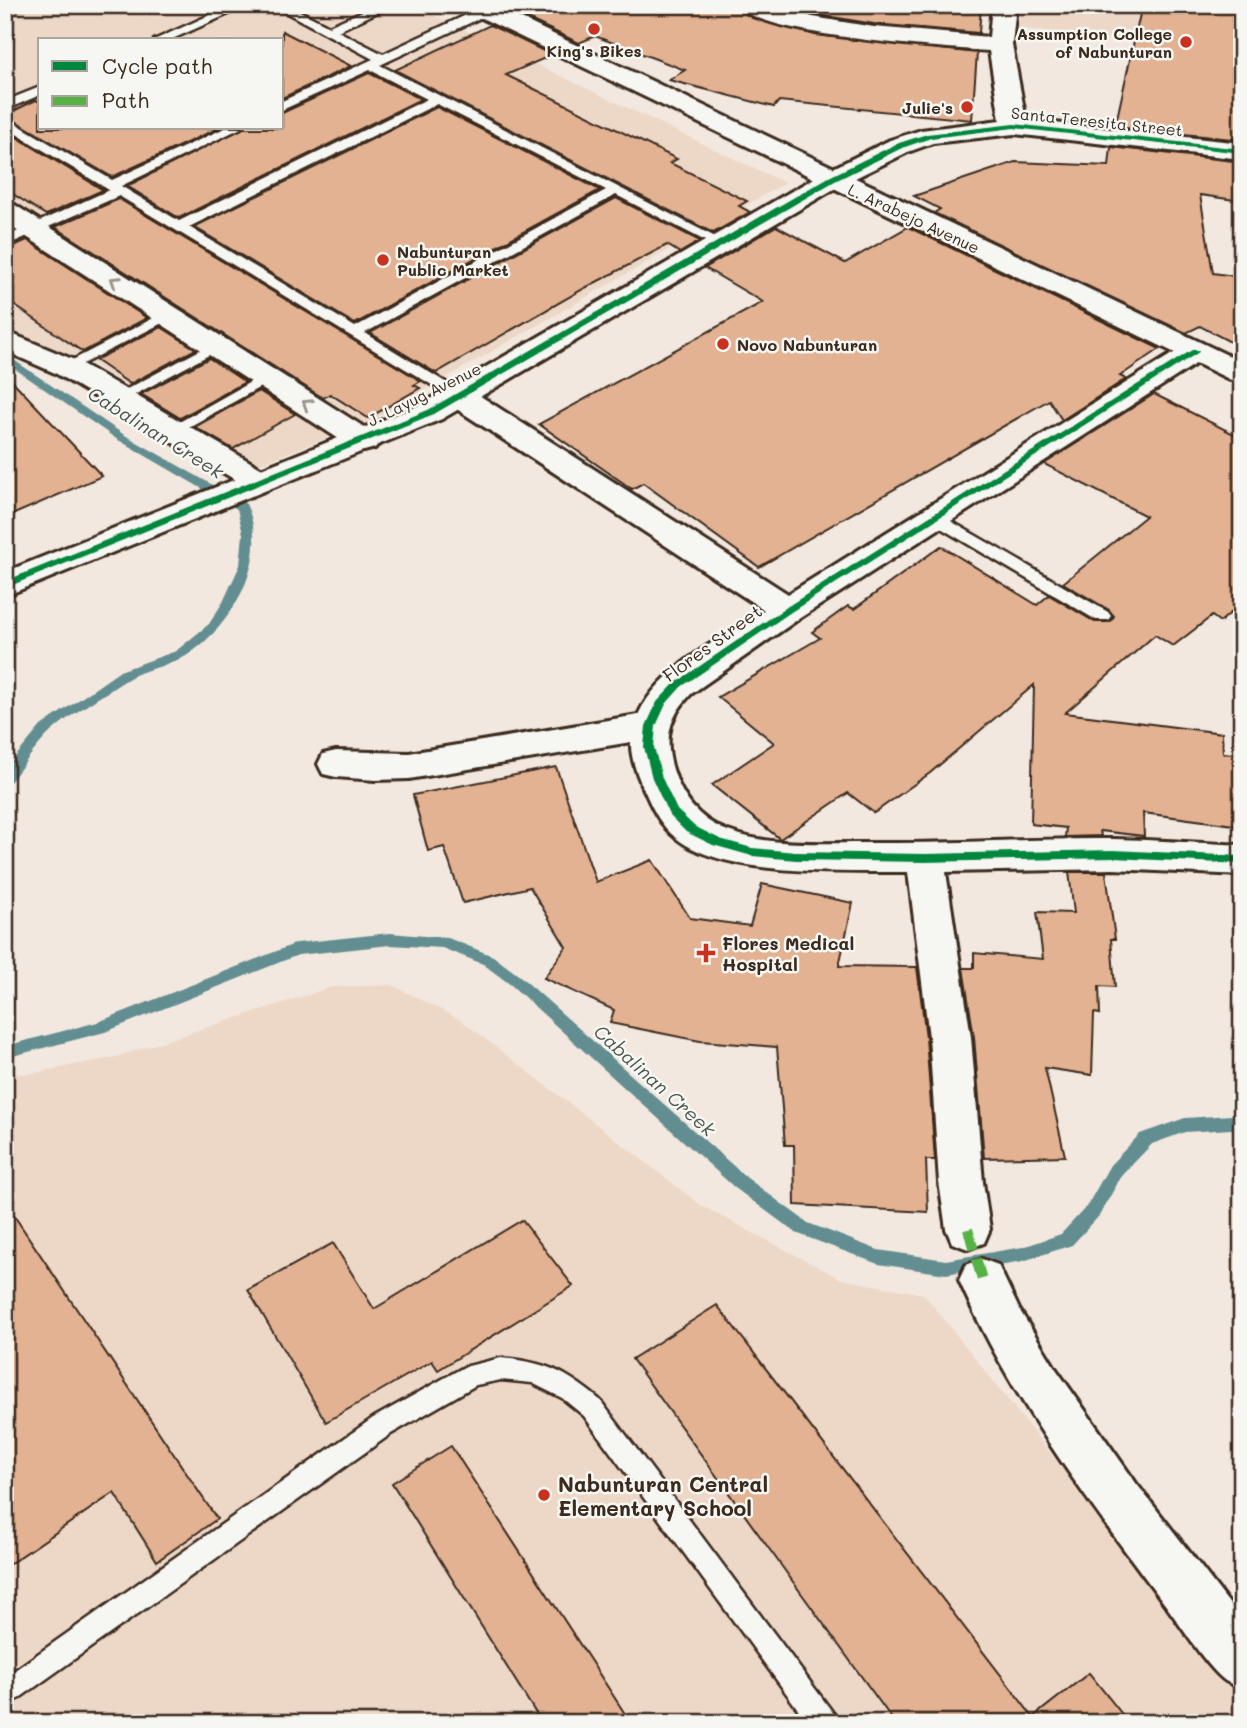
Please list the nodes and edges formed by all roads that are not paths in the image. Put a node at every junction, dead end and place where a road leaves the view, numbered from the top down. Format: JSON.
{"nodes":[{"id":1,"x":21,"y":5,"type":"edge"},
{"id":2,"x":243,"y":5,"type":"edge"},
{"id":3,"x":278,"y":5,"type":"edge"},
{"id":4,"x":386,"y":5,"type":"edge"},
{"id":5,"x":751,"y":5,"type":"edge"},
{"id":6,"x":1004,"y":5,"type":"edge"},
{"id":7,"x":479,"y":8,"type":"edge"},
{"id":8,"x":5,"y":11,"type":"edge"},
{"id":9,"x":328,"y":31,"type":"junction"},
{"id":10,"x":165,"y":38,"type":"edge"},
{"id":11,"x":1000,"y":45,"type":"junction"},
{"id":12,"x":377,"y":62,"type":"junction"},
{"id":13,"x":38,"y":92,"type":"edge"},
{"id":14,"x":437,"y":99,"type":"junction"},
{"id":15,"x":284,"y":105,"type":"edge"},
{"id":16,"x":5,"y":106,"type":"edge"},
{"id":17,"x":5,"y":121,"type":"edge"},
{"id":18,"x":1014,"y":126,"type":"junction"},
{"id":19,"x":230,"y":130,"type":"edge"},
{"id":20,"x":1242,"y":152,"type":"edge"},
{"id":21,"x":832,"y":179,"type":"junction"},
{"id":22,"x":114,"y":188,"type":"junction"},
{"id":23,"x":616,"y":190,"type":"junction"},
{"id":24,"x":5,"y":211,"type":"edge"},
{"id":25,"x":178,"y":226,"type":"junction"},
{"id":26,"x":34,"y":229,"type":"junction"},
{"id":27,"x":5,"y":243,"type":"edge"},
{"id":28,"x":723,"y":244,"type":"junction"},
{"id":29,"x":167,"y":315,"type":"junction"},
{"id":30,"x":355,"y":333,"type":"junction"},
{"id":31,"x":5,"y":340,"type":"edge"},
{"id":32,"x":215,"y":346,"type":"junction"},
{"id":33,"x":1195,"y":352,"type":"junction"},
{"id":34,"x":66,"y":367,"type":"junction"},
{"id":35,"x":1242,"y":374,"type":"edge"},
{"id":36,"x":266,"y":378,"type":"junction"},
{"id":37,"x":460,"y":397,"type":"junction"},
{"id":38,"x":118,"y":398,"type":"junction"},
{"id":39,"x":173,"y":430,"type":"junction"},
{"id":40,"x":364,"y":441,"type":"junction"},
{"id":41,"x":254,"y":484,"type":"junction"},
{"id":42,"x":935,"y":517,"type":"junction"},
{"id":43,"x":5,"y":586,"type":"edge"},
{"id":44,"x":788,"y":610,"type":"junction"},
{"id":45,"x":1101,"y":616,"type":"dead end"},
{"id":46,"x":651,"y":726,"type":"junction"},
{"id":47,"x":337,"y":764,"type":"dead end"},
{"id":48,"x":925,"y":858,"type":"junction"},
{"id":49,"x":1242,"y":860,"type":"edge"},
{"id":50,"x":968,"y":1228,"type":"dead end"},
{"id":51,"x":982,"y":1280,"type":"dead end"},
{"id":52,"x":1242,"y":1662,"type":"edge"},
{"id":53,"x":5,"y":1693,"type":"edge"},
{"id":54,"x":825,"y":1723,"type":"edge"}],
"edges":[{"from":1,"to":8,"type":"lane"},
{"from":2,"to":10,"type":"lane"},
{"from":3,"to":9,"type":"lane"},
{"from":4,"to":9,"type":"lane"},
{"from":5,"to":11,"type":"street"},
{"from":6,"to":11,"type":"street"},
{"from":7,"to":12,"type":"lane"},
{"from":7,"to":21,"type":"street","name":"L. Arabejo Avenue"},
{"from":9,"to":12,"type":"lane"},
{"from":11,"to":18,"type":"street"},
{"from":12,"to":14,"type":"lane"},
{"from":12,"to":15,"type":"lane"},
{"from":13,"to":16,"type":"lane"},
{"from":14,"to":23,"type":"lane"},
{"from":14,"to":25,"type":"lane"},
{"from":17,"to":22,"type":"lane"},
{"from":18,"to":20,"type":"street","name":"Santa Teresita Street"},
{"from":18,"to":21,"type":"street","name":"Santa Teresita Street"},
{"from":19,"to":22,"type":"lane"},
{"from":21,"to":28,"type":"street","name":"J. Layug Avenue"},
{"from":21,"to":33,"type":"street","name":"L. Arabejo Avenue"},
{"from":22,"to":25,"type":"lane"},
{"from":22,"to":26,"type":"lane"},
{"from":23,"to":28,"type":"lane"},
{"from":23,"to":30,"type":"lane"},
{"from":24,"to":26,"type":"street"},
{"from":25,"to":30,"type":"lane"},
{"from":26,"to":27,"type":"lane"},
{"from":29,"to":26,"type":"street","one_way":true},
{"from":28,"to":37,"type":"street","name":"J. Layug Avenue"},
{"from":29,"to":32,"type":"street"},
{"from":29,"to":34,"type":"lane"},
{"from":30,"to":37,"type":"lane"},
{"from":31,"to":34,"type":"street"},
{"from":32,"to":36,"type":"street"},
{"from":32,"to":38,"type":"lane"},
{"from":33,"to":35,"type":"street","name":"L. Arabejo Avenue"},
{"from":33,"to":42,"type":"street","name":"Flores Street"},
{"from":34,"to":38,"type":"street"},
{"from":36,"to":39,"type":"lane"},
{"from":40,"to":36,"type":"street","one_way":true},
{"from":37,"to":40,"type":"street","name":"J. Layug Avenue"},
{"from":37,"to":44,"type":"street"},
{"from":38,"to":39,"type":"street"},
{"from":39,"to":41,"type":"street"},
{"from":40,"to":41,"type":"street","name":"J. Layug Avenue"},
{"from":41,"to":43,"type":"street","name":"J. Layug Avenue"},
{"from":42,"to":44,"type":"street","name":"Flores Street"},
{"from":42,"to":45,"type":"lane"},
{"from":44,"to":46,"type":"street","name":"Flores Street"},
{"from":46,"to":47,"type":"street"},
{"from":46,"to":48,"type":"street"},
{"from":48,"to":49,"type":"street"},
{"from":48,"to":50,"type":"street"},
{"from":51,"to":52,"type":"street"},
{"from":53,"to":54,"type":"lane"}]}
